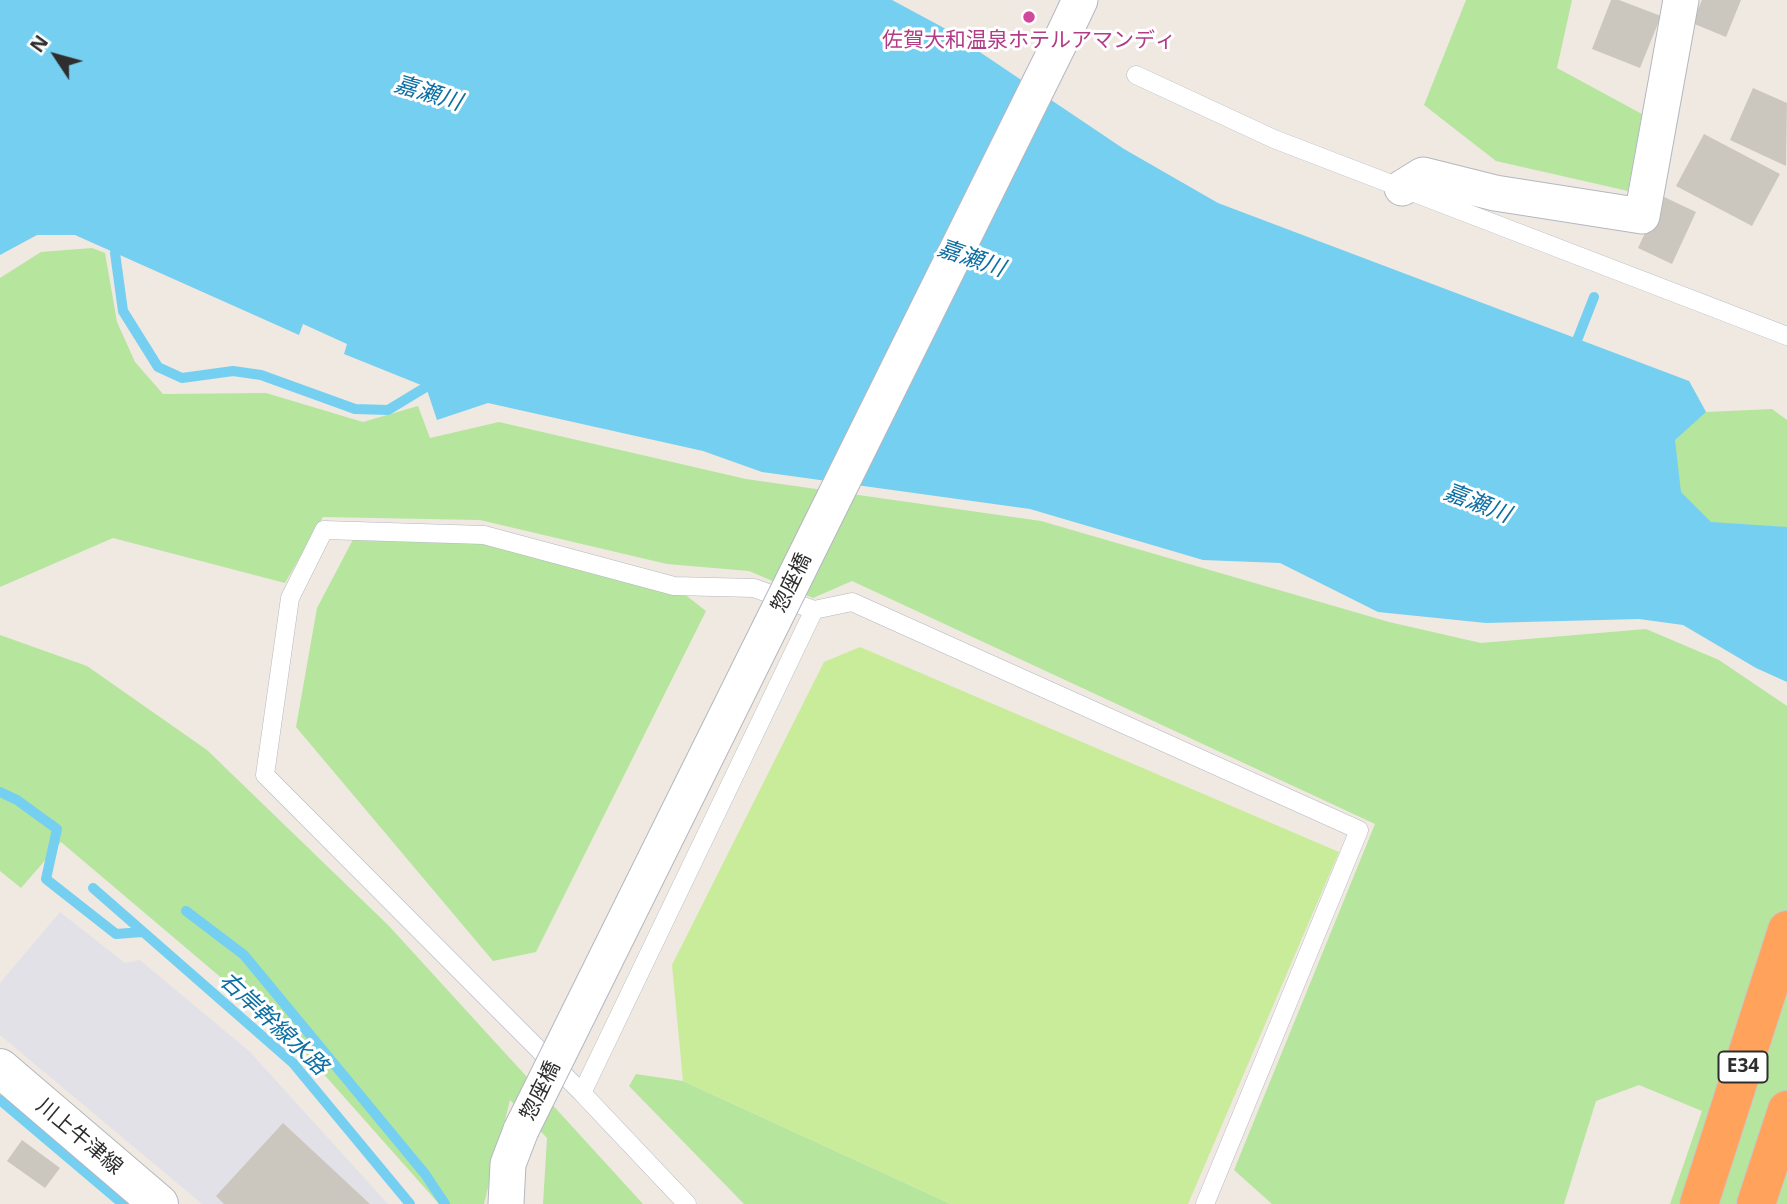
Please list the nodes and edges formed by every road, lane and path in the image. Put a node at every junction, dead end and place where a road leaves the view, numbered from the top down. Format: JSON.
{"nodes":[{"id":1,"x":1080,"y":0,"type":"edge"},
{"id":2,"x":1681,"y":0,"type":"edge"},
{"id":3,"x":1136,"y":75,"type":"dead end"},
{"id":4,"x":1402,"y":188,"type":"junction"},
{"id":5,"x":1787,"y":336,"type":"edge"},
{"id":6,"x":814,"y":610,"type":"junction"},
{"id":7,"x":1787,"y":930,"type":"edge"},
{"id":8,"x":0,"y":1068,"type":"edge"},
{"id":9,"x":582,"y":1093,"type":"junction"},
{"id":10,"x":1787,"y":1110,"type":"edge"},
{"id":11,"x":159,"y":1204,"type":"edge"},
{"id":12,"x":506,"y":1204,"type":"edge"},
{"id":13,"x":687,"y":1204,"type":"edge"},
{"id":14,"x":1205,"y":1204,"type":"edge"},
{"id":15,"x":1699,"y":1204,"type":"edge"},
{"id":16,"x":1756,"y":1204,"type":"edge"}],
"edges":[{"from":1,"to":12,"type":"street","name":"惣座橋","bridge":true},
{"from":2,"to":4,"type":"street"},
{"from":3,"to":4,"type":"lane"},
{"from":4,"to":5,"type":"lane"},
{"from":6,"to":9,"type":"lane"},
{"from":6,"to":9,"type":"lane"},
{"from":6,"to":14,"type":"lane"},
{"from":7,"to":15,"type":"highway","number":"E34"},
{"from":8,"to":11,"type":"main road","name":"川上牛津線"},
{"from":9,"to":13,"type":"lane"},
{"from":10,"to":16,"type":"highway"}]}
